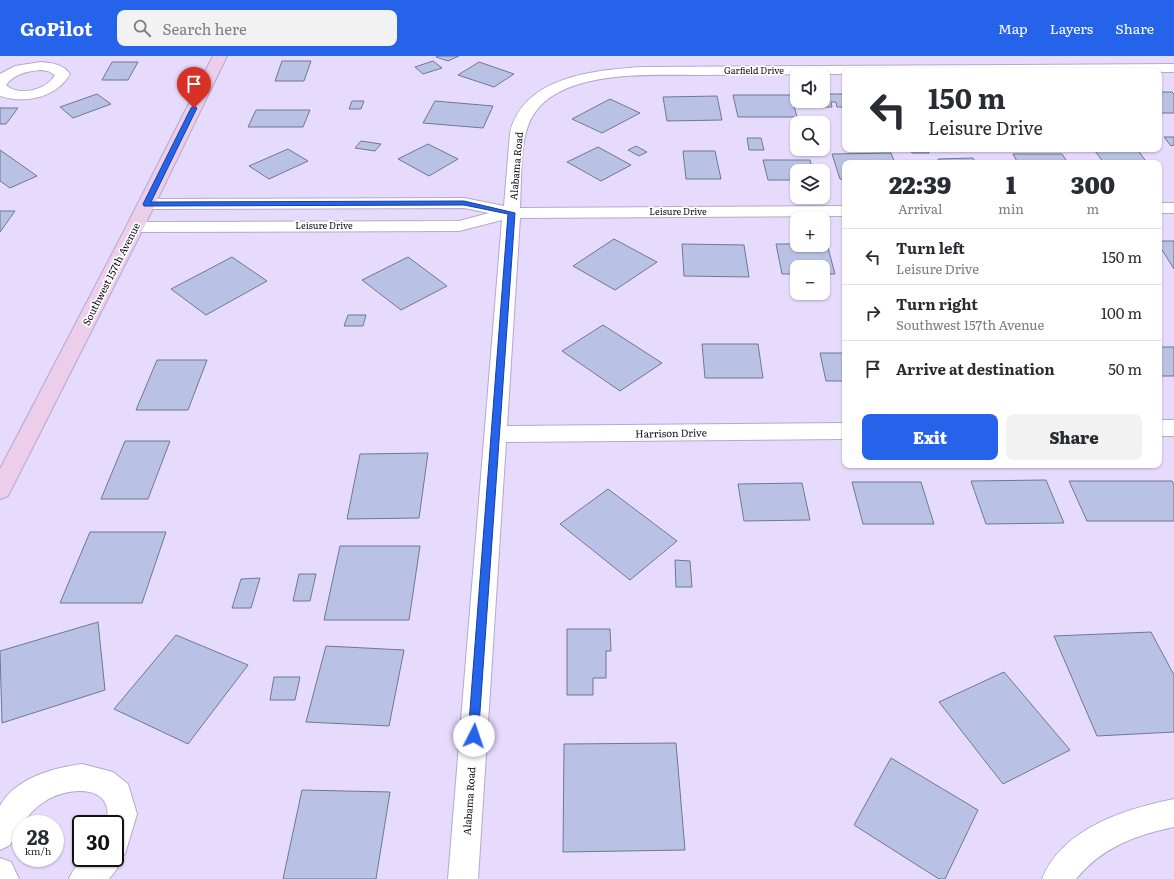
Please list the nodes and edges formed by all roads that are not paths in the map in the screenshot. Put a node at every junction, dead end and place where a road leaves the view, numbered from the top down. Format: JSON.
{"nodes":[{"id":1,"x":220,"y":56,"type":"edge"},
{"id":2,"x":837,"y":56,"type":"edge"},
{"id":3,"x":1162,"y":68,"type":"edge"},
{"id":4,"x":1174,"y":68,"type":"edge"},
{"id":5,"x":842,"y":71,"type":"joint"},
{"id":6,"x":534,"y":105,"type":"joint"},
{"id":7,"x":146,"y":204,"type":"junction"},
{"id":8,"x":1162,"y":208,"type":"edge"},
{"id":9,"x":1174,"y":208,"type":"edge"},
{"id":10,"x":842,"y":211,"type":"edge"},
{"id":11,"x":512,"y":213,"type":"junction"},
{"id":12,"x":135,"y":227,"type":"junction"},
{"id":13,"x":1162,"y":428,"type":"edge"},
{"id":14,"x":1174,"y":428,"type":"edge"},
{"id":15,"x":842,"y":431,"type":"edge"},
{"id":16,"x":496,"y":434,"type":"junction"},
{"id":17,"x":0,"y":490,"type":"edge"},
{"id":18,"x":1174,"y":813,"type":"edge"},
{"id":19,"x":123,"y":815,"type":"edge"},
{"id":20,"x":1,"y":831,"type":"edge"},
{"id":21,"x":99,"y":867,"type":"edge"},
{"id":22,"x":0,"y":873,"type":"edge"},
{"id":23,"x":4,"y":879,"type":"edge"},
{"id":24,"x":84,"y":879,"type":"edge"},
{"id":25,"x":464,"y":879,"type":"edge"},
{"id":26,"x":1058,"y":879,"type":"edge"}],
"edges":[{"from":1,"to":7,"type":"street","name":"Southwest 157th Avenue"},
{"from":2,"to":5,"type":"street"},
{"from":3,"to":4,"type":"street","name":"Garfield Drive"},
{"from":5,"to":6,"type":"street","name":"Garfield Drive"},
{"from":6,"to":11,"type":"street","name":"Alabama Road"},
{"from":7,"to":11,"type":"street","name":"Leisure Drive"},
{"from":7,"to":12,"type":"street","name":"Southwest 157th Avenue"},
{"from":8,"to":9,"type":"street"},
{"from":10,"to":11,"type":"street","name":"Leisure Drive"},
{"from":11,"to":12,"type":"street","name":"Leisure Drive"},
{"from":11,"to":16,"type":"street","name":"Alabama Road"},
{"from":12,"to":17,"type":"street","name":"Southwest 157th Avenue"},
{"from":13,"to":14,"type":"street"},
{"from":15,"to":16,"type":"street","name":"Harrison Drive"},
{"from":16,"to":25,"type":"street","name":"Alabama Road"},
{"from":18,"to":26,"type":"street"},
{"from":19,"to":20,"type":"street"},
{"from":21,"to":24,"type":"street"},
{"from":22,"to":23,"type":"street"}]}
